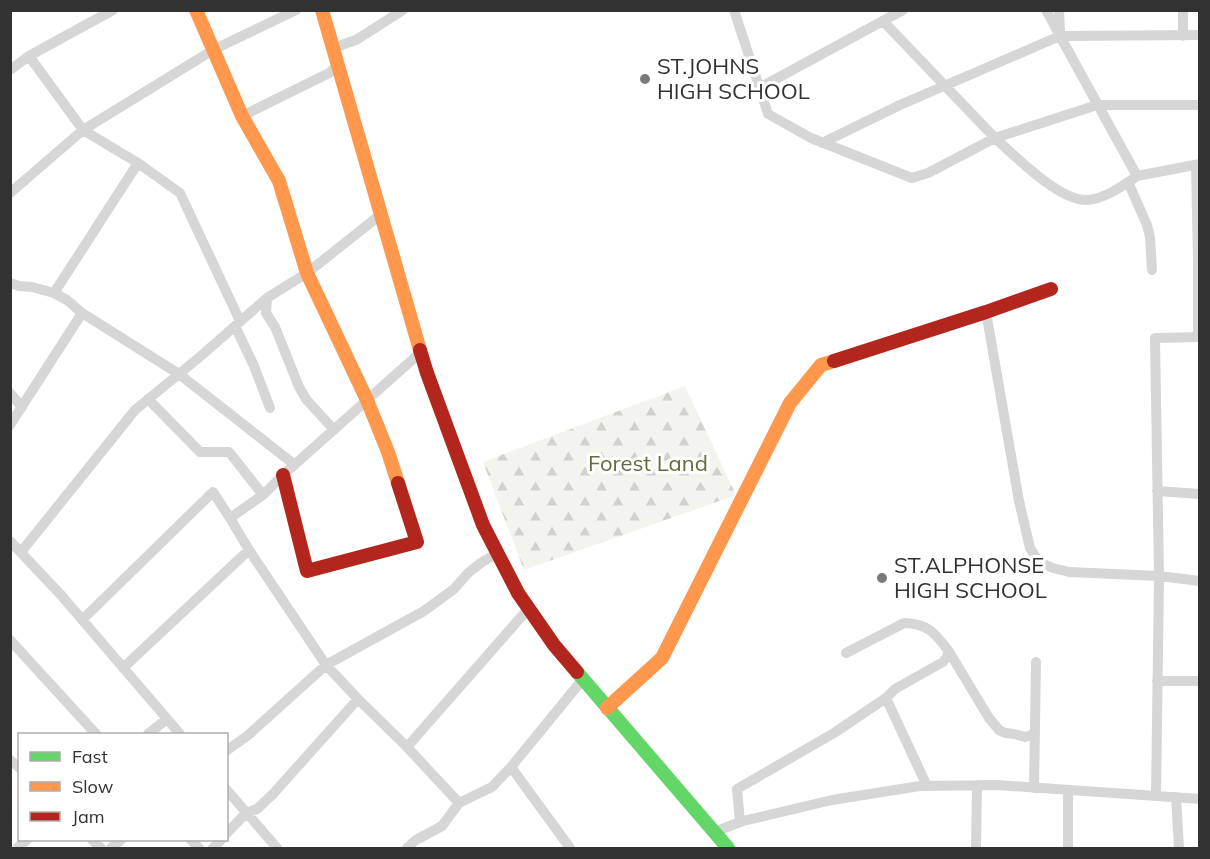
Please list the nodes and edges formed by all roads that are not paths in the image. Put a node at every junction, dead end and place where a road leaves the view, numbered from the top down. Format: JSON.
{"nodes":[{"id":1,"x":113,"y":10,"type":"edge"},
{"id":2,"x":196,"y":10,"type":"edge"},
{"id":3,"x":296,"y":10,"type":"edge"},
{"id":4,"x":322,"y":10,"type":"edge"},
{"id":5,"x":403,"y":10,"type":"edge"},
{"id":6,"x":734,"y":10,"type":"edge"},
{"id":7,"x":903,"y":10,"type":"edge"},
{"id":8,"x":1046,"y":10,"type":"edge"},
{"id":9,"x":1059,"y":10,"type":"edge"},
{"id":10,"x":1184,"y":10,"type":"edge"},
{"id":11,"x":884,"y":21,"type":"junction"},
{"id":12,"x":1200,"y":35,"type":"edge"},
{"id":13,"x":1060,"y":36,"type":"junction"},
{"id":14,"x":1183,"y":36,"type":"junction"},
{"id":15,"x":333,"y":48,"type":"junction"},
{"id":16,"x":213,"y":50,"type":"junction"},
{"id":17,"x":29,"y":56,"type":"junction"},
{"id":18,"x":338,"y":65,"type":"junction"},
{"id":19,"x":10,"y":70,"type":"edge"},
{"id":20,"x":945,"y":86,"type":"junction"},
{"id":21,"x":761,"y":87,"type":"junction"},
{"id":22,"x":1097,"y":105,"type":"junction"},
{"id":23,"x":1200,"y":105,"type":"edge"},
{"id":24,"x":242,"y":116,"type":"junction"},
{"id":25,"x":83,"y":130,"type":"junction"},
{"id":26,"x":995,"y":138,"type":"junction"},
{"id":27,"x":822,"y":143,"type":"junction"},
{"id":28,"x":138,"y":163,"type":"junction"},
{"id":29,"x":1198,"y":165,"type":"edge"},
{"id":30,"x":1132,"y":179,"type":"junction"},
{"id":31,"x":10,"y":193,"type":"edge"},
{"id":32,"x":380,"y":215,"type":"junction"},
{"id":33,"x":1152,"y":270,"type":"dead end"},
{"id":34,"x":307,"y":273,"type":"junction"},
{"id":35,"x":10,"y":283,"type":"edge"},
{"id":36,"x":1051,"y":289,"type":"dead end"},
{"id":37,"x":54,"y":293,"type":"junction"},
{"id":38,"x":267,"y":298,"type":"junction"},
{"id":39,"x":986,"y":312,"type":"junction"},
{"id":40,"x":82,"y":313,"type":"junction"},
{"id":41,"x":238,"y":323,"type":"junction"},
{"id":42,"x":1199,"y":337,"type":"edge"},
{"id":43,"x":421,"y":352,"type":"junction"},
{"id":44,"x":179,"y":374,"type":"junction"},
{"id":45,"x":10,"y":393,"type":"edge"},
{"id":46,"x":148,"y":399,"type":"junction"},
{"id":47,"x":367,"y":400,"type":"junction"},
{"id":48,"x":22,"y":407,"type":"junction"},
{"id":49,"x":270,"y":408,"type":"dead end"},
{"id":50,"x":10,"y":425,"type":"edge"},
{"id":51,"x":334,"y":430,"type":"junction"},
{"id":52,"x":295,"y":465,"type":"junction"},
{"id":53,"x":283,"y":475,"type":"junction"},
{"id":54,"x":1157,"y":491,"type":"junction"},
{"id":55,"x":1200,"y":494,"type":"edge"},
{"id":56,"x":263,"y":495,"type":"junction"},
{"id":57,"x":230,"y":518,"type":"junction"},
{"id":58,"x":10,"y":541,"type":"edge"},
{"id":59,"x":249,"y":550,"type":"junction"},
{"id":60,"x":21,"y":552,"type":"junction"},
{"id":61,"x":498,"y":553,"type":"junction"},
{"id":62,"x":1159,"y":576,"type":"junction"},
{"id":63,"x":1200,"y":581,"type":"edge"},
{"id":64,"x":529,"y":608,"type":"junction"},
{"id":65,"x":82,"y":620,"type":"junction"},
{"id":66,"x":10,"y":640,"type":"edge"},
{"id":67,"x":948,"y":650,"type":"junction"},
{"id":68,"x":846,"y":653,"type":"dead end"},
{"id":69,"x":1036,"y":662,"type":"dead end"},
{"id":70,"x":326,"y":665,"type":"junction"},
{"id":71,"x":123,"y":668,"type":"junction"},
{"id":72,"x":584,"y":680,"type":"junction"},
{"id":73,"x":1157,"y":681,"type":"junction"},
{"id":74,"x":1200,"y":681,"type":"edge"},
{"id":75,"x":358,"y":699,"type":"junction"},
{"id":76,"x":886,"y":699,"type":"junction"},
{"id":77,"x":607,"y":708,"type":"junction"},
{"id":78,"x":167,"y":719,"type":"junction"},
{"id":79,"x":1035,"y":731,"type":"junction"},
{"id":80,"x":94,"y":733,"type":"edge"},
{"id":81,"x":150,"y":733,"type":"edge"},
{"id":82,"x":178,"y":733,"type":"edge"},
{"id":83,"x":407,"y":747,"type":"junction"},
{"id":84,"x":228,"y":750,"type":"edge"},
{"id":85,"x":512,"y":767,"type":"junction"},
{"id":86,"x":977,"y":785,"type":"junction"},
{"id":87,"x":927,"y":786,"type":"junction"},
{"id":88,"x":1034,"y":788,"type":"junction"},
{"id":89,"x":1068,"y":790,"type":"junction"},
{"id":90,"x":228,"y":791,"type":"edge"},
{"id":91,"x":1156,"y":796,"type":"junction"},
{"id":92,"x":1176,"y":797,"type":"junction"},
{"id":93,"x":1200,"y":799,"type":"edge"},
{"id":94,"x":459,"y":803,"type":"junction"},
{"id":95,"x":246,"y":813,"type":"junction"},
{"id":96,"x":740,"y":822,"type":"junction"},
{"id":97,"x":228,"y":832,"type":"edge"},
{"id":98,"x":714,"y":832,"type":"junction"},
{"id":99,"x":272,"y":847,"type":"edge"},
{"id":100,"x":407,"y":849,"type":"edge"},
{"id":101,"x":570,"y":849,"type":"edge"},
{"id":102,"x":728,"y":849,"type":"edge"},
{"id":103,"x":976,"y":849,"type":"edge"},
{"id":104,"x":1068,"y":849,"type":"edge"},
{"id":105,"x":1179,"y":849,"type":"edge"}],
"edges":[{"from":1,"to":17,"type":"street"},
{"from":2,"to":16,"type":"street"},
{"from":3,"to":16,"type":"street"},
{"from":4,"to":15,"type":"street"},
{"from":5,"to":15,"type":"street"},
{"from":6,"to":21,"type":"street"},
{"from":7,"to":11,"type":"street"},
{"from":8,"to":13,"type":"street"},
{"from":9,"to":13,"type":"street"},
{"from":10,"to":14,"type":"street"},
{"from":11,"to":20,"type":"street"},
{"from":11,"to":21,"type":"street"},
{"from":12,"to":14,"type":"street"},
{"from":13,"to":14,"type":"street"},
{"from":13,"to":20,"type":"street"},
{"from":13,"to":22,"type":"street"},
{"from":15,"to":18,"type":"street"},
{"from":16,"to":24,"type":"street"},
{"from":16,"to":25,"type":"street"},
{"from":17,"to":19,"type":"street"},
{"from":17,"to":25,"type":"street"},
{"from":18,"to":24,"type":"street"},
{"from":18,"to":32,"type":"street"},
{"from":20,"to":26,"type":"street"},
{"from":20,"to":27,"type":"street"},
{"from":21,"to":27,"type":"street"},
{"from":22,"to":23,"type":"street"},
{"from":22,"to":26,"type":"street"},
{"from":22,"to":30,"type":"street"},
{"from":24,"to":34,"type":"street"},
{"from":25,"to":28,"type":"street"},
{"from":25,"to":31,"type":"street"},
{"from":26,"to":27,"type":"street"},
{"from":26,"to":30,"type":"street"},
{"from":28,"to":37,"type":"street"},
{"from":28,"to":41,"type":"street"},
{"from":29,"to":30,"type":"street"},
{"from":29,"to":42,"type":"street"},
{"from":30,"to":33,"type":"street"},
{"from":32,"to":34,"type":"street"},
{"from":32,"to":43,"type":"street"},
{"from":34,"to":38,"type":"street"},
{"from":34,"to":47,"type":"street"},
{"from":35,"to":37,"type":"street"},
{"from":36,"to":39,"type":"street"},
{"from":37,"to":40,"type":"street"},
{"from":38,"to":41,"type":"street"},
{"from":38,"to":51,"type":"street"},
{"from":39,"to":62,"type":"street"},
{"from":39,"to":77,"type":"street"},
{"from":40,"to":44,"type":"street"},
{"from":40,"to":48,"type":"street"},
{"from":41,"to":44,"type":"street"},
{"from":41,"to":49,"type":"street"},
{"from":42,"to":54,"type":"street"},
{"from":43,"to":47,"type":"street"},
{"from":43,"to":61,"type":"street"},
{"from":44,"to":46,"type":"street"},
{"from":44,"to":52,"type":"street"},
{"from":45,"to":48,"type":"street"},
{"from":46,"to":56,"type":"street"},
{"from":46,"to":60,"type":"street"},
{"from":47,"to":51,"type":"street"},
{"from":47,"to":53,"type":"street"},
{"from":48,"to":50,"type":"street"},
{"from":51,"to":52,"type":"street"},
{"from":52,"to":53,"type":"street"},
{"from":53,"to":56,"type":"street"},
{"from":54,"to":55,"type":"street"},
{"from":54,"to":62,"type":"street"},
{"from":56,"to":57,"type":"street"},
{"from":57,"to":59,"type":"street"},
{"from":57,"to":65,"type":"street"},
{"from":58,"to":60,"type":"street"},
{"from":59,"to":70,"type":"street"},
{"from":59,"to":71,"type":"street"},
{"from":60,"to":65,"type":"street"},
{"from":61,"to":64,"type":"street"},
{"from":61,"to":70,"type":"street"},
{"from":62,"to":63,"type":"street"},
{"from":62,"to":73,"type":"street"},
{"from":64,"to":72,"type":"street"},
{"from":64,"to":83,"type":"street"},
{"from":65,"to":71,"type":"street"},
{"from":66,"to":80,"type":"street"},
{"from":67,"to":68,"type":"street"},
{"from":67,"to":76,"type":"street"},
{"from":67,"to":79,"type":"street"},
{"from":69,"to":79,"type":"street"},
{"from":70,"to":75,"type":"street"},
{"from":70,"to":84,"type":"street"},
{"from":71,"to":78,"type":"street"},
{"from":72,"to":77,"type":"street"},
{"from":72,"to":85,"type":"street"},
{"from":73,"to":74,"type":"street"},
{"from":73,"to":91,"type":"street"},
{"from":75,"to":83,"type":"street"},
{"from":75,"to":95,"type":"street"},
{"from":76,"to":87,"type":"street"},
{"from":76,"to":96,"type":"street"},
{"from":77,"to":98,"type":"street"},
{"from":78,"to":81,"type":"street"},
{"from":78,"to":82,"type":"street"},
{"from":79,"to":88,"type":"street"},
{"from":83,"to":94,"type":"street"},
{"from":85,"to":94,"type":"street"},
{"from":85,"to":101,"type":"street"},
{"from":86,"to":87,"type":"street"},
{"from":86,"to":88,"type":"street"},
{"from":86,"to":103,"type":"street"},
{"from":87,"to":96,"type":"street"},
{"from":88,"to":89,"type":"street"},
{"from":89,"to":91,"type":"street"},
{"from":89,"to":104,"type":"street"},
{"from":90,"to":95,"type":"street"},
{"from":91,"to":92,"type":"street"},
{"from":92,"to":93,"type":"street"},
{"from":92,"to":105,"type":"street"},
{"from":94,"to":100,"type":"street"},
{"from":95,"to":97,"type":"street"},
{"from":95,"to":99,"type":"street"},
{"from":96,"to":98,"type":"street"},
{"from":98,"to":102,"type":"street"}]}
